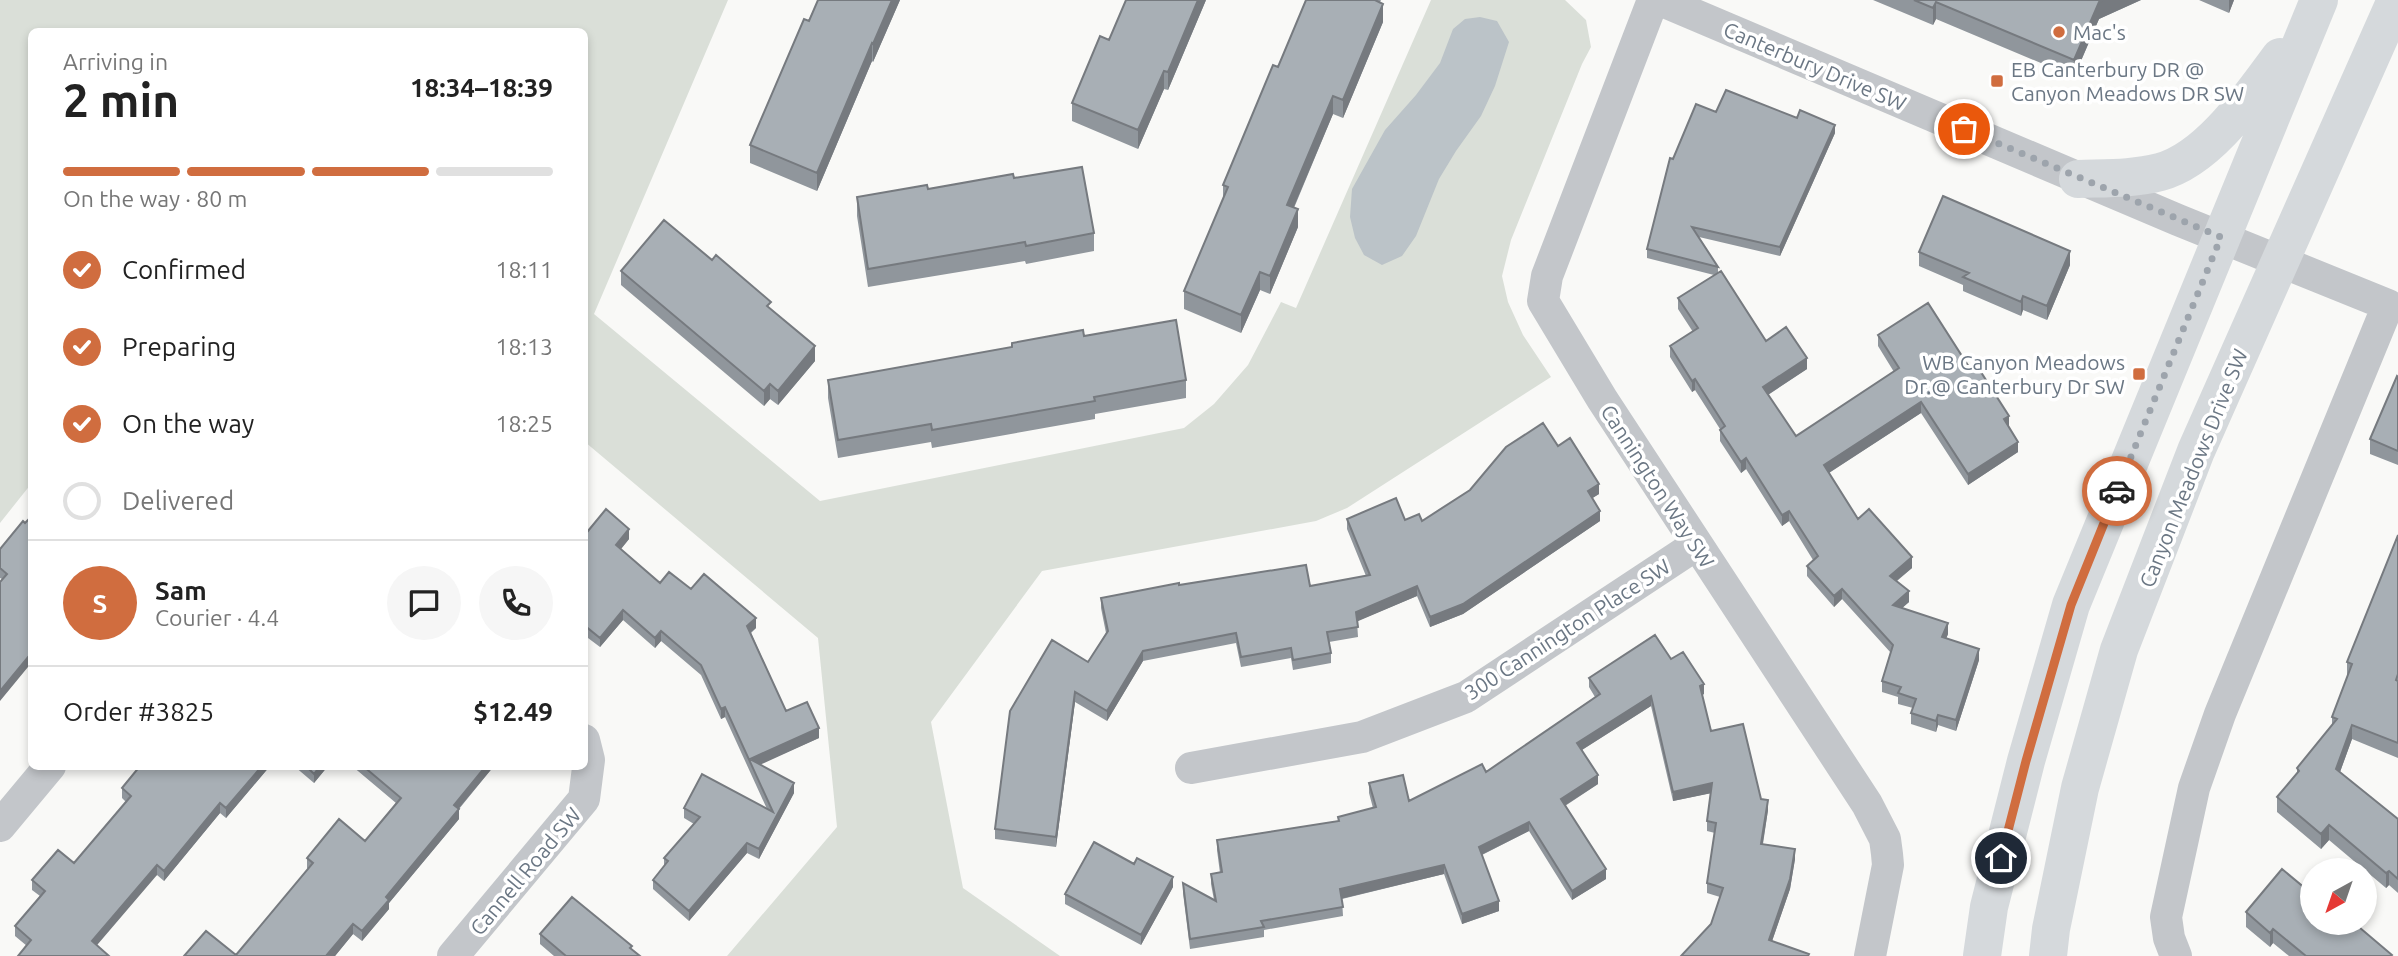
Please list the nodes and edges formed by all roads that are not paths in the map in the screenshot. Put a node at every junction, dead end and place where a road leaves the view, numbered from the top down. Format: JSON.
{"nodes":[{"id":1,"x":1653,"y":0,"type":"edge"},
{"id":2,"x":1660,"y":0,"type":"edge"},
{"id":3,"x":2396,"y":0,"type":"edge"},
{"id":4,"x":2317,"y":5,"type":"edge"},
{"id":5,"x":2078,"y":179,"type":"junction"},
{"id":6,"x":2221,"y":237,"type":"junction"},
{"id":7,"x":2280,"y":262,"type":"junction"},
{"id":8,"x":2393,"y":307,"type":"edge"},
{"id":9,"x":1696,"y":545,"type":"junction"},
{"id":10,"x":1191,"y":768,"type":"dead end"},
{"id":11,"x":47,"y":770,"type":"edge"},
{"id":12,"x":588,"y":770,"type":"edge"},
{"id":13,"x":0,"y":826,"type":"edge"},
{"id":14,"x":453,"y":956,"type":"edge"},
{"id":15,"x":1870,"y":956,"type":"edge"},
{"id":16,"x":1982,"y":956,"type":"edge"},
{"id":17,"x":2048,"y":956,"type":"edge"},
{"id":18,"x":2176,"y":956,"type":"edge"}],
"edges":[{"from":1,"to":9,"type":"street","name":"Cannington Way SW"},
{"from":2,"to":5,"type":"street","name":"Canterbury Drive SW"},
{"from":3,"to":7,"type":"main road","name":"Canyon Meadows Drive SW"},
{"from":4,"to":5,"type":"main road"},
{"from":4,"to":6,"type":"main road"},
{"from":5,"to":6,"type":"street","name":"Canterbury Drive SW"},
{"from":6,"to":7,"type":"street","name":"Canterbury Drive SW"},
{"from":6,"to":16,"type":"main road"},
{"from":7,"to":8,"type":"street","name":"Canterbury Drive SW"},
{"from":7,"to":17,"type":"main road","name":"Canyon Meadows Drive SW"},
{"from":8,"to":18,"type":"street"},
{"from":9,"to":10,"type":"street","name":"300 Cannington Place SW"},
{"from":9,"to":15,"type":"street","name":"Cannington Way SW"},
{"from":11,"to":13,"type":"street"},
{"from":12,"to":14,"type":"street","name":"Cannell Road SW"}]}
